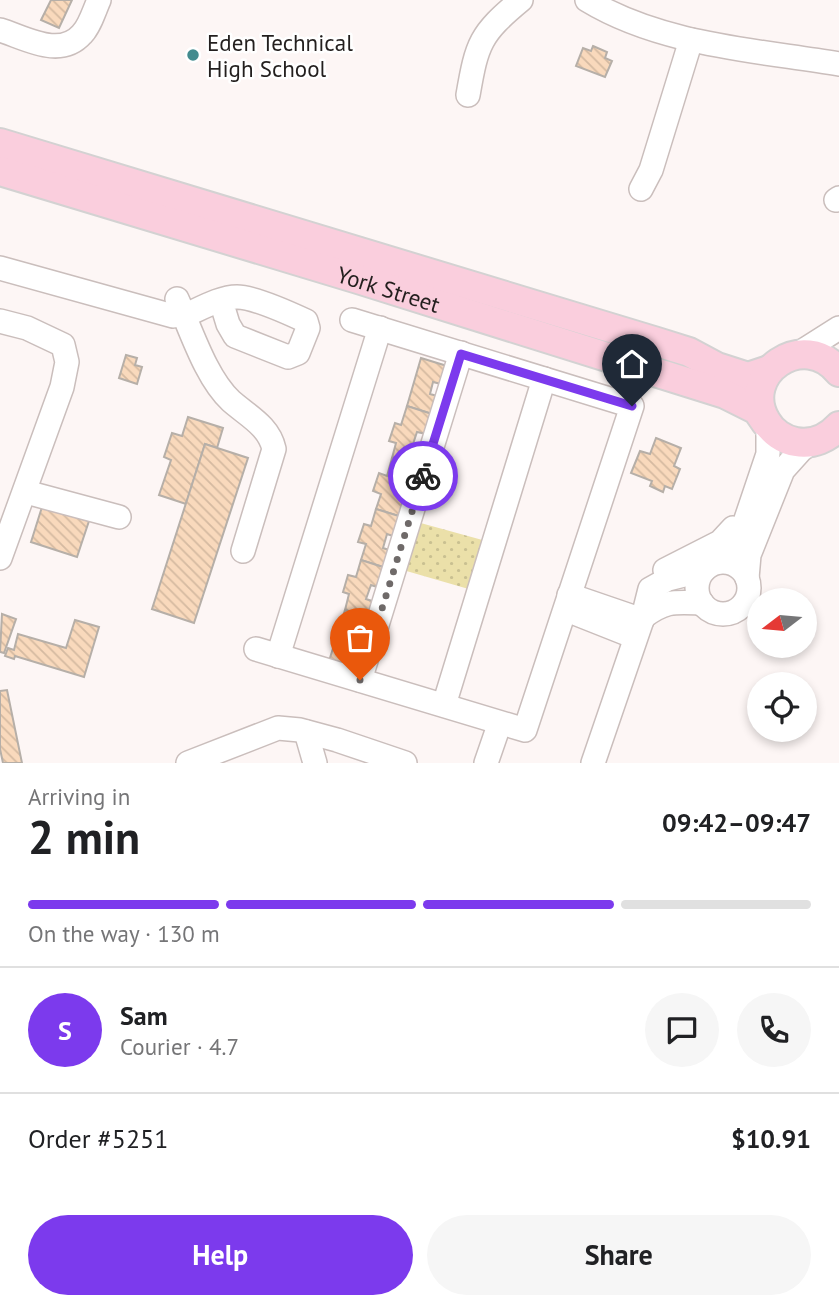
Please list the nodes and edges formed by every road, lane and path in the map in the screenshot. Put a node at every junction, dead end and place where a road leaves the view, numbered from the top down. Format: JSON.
{"nodes":[{"id":1,"x":99,"y":0,"type":"edge"},
{"id":2,"x":521,"y":0,"type":"edge"},
{"id":3,"x":587,"y":0,"type":"edge"},
{"id":4,"x":0,"y":30,"type":"edge"},
{"id":5,"x":691,"y":40,"type":"junction"},
{"id":6,"x":839,"y":64,"type":"edge"},
{"id":7,"x":468,"y":94,"type":"dead end"},
{"id":8,"x":0,"y":144,"type":"edge"},
{"id":9,"x":0,"y":171,"type":"edge"},
{"id":10,"x":641,"y":189,"type":"dead end"},
{"id":11,"x":0,"y":268,"type":"edge"},
{"id":12,"x":221,"y":301,"type":"dead end"},
{"id":13,"x":178,"y":310,"type":"junction"},
{"id":14,"x":352,"y":320,"type":"dead end"},
{"id":15,"x":0,"y":321,"type":"edge"},
{"id":16,"x":380,"y":328,"type":"junction"},
{"id":17,"x":839,"y":328,"type":"edge"},
{"id":18,"x":461,"y":354,"type":"junction"},
{"id":19,"x":798,"y":354,"type":"junction"},
{"id":20,"x":769,"y":370,"type":"junction"},
{"id":21,"x":839,"y":372,"type":"edge"},
{"id":22,"x":544,"y":379,"type":"junction"},
{"id":23,"x":767,"y":424,"type":"junction"},
{"id":24,"x":831,"y":432,"type":"edge"},
{"id":25,"x":26,"y":492,"type":"junction"},
{"id":26,"x":754,"y":496,"type":"junction"},
{"id":27,"x":120,"y":516,"type":"dead end"},
{"id":28,"x":243,"y":551,"type":"dead end"},
{"id":29,"x":0,"y":558,"type":"edge"},
{"id":30,"x":711,"y":566,"type":"junction"},
{"id":31,"x":747,"y":578,"type":"junction"},
{"id":32,"x":650,"y":589,"type":"junction"},
{"id":33,"x":567,"y":602,"type":"junction"},
{"id":34,"x":702,"y":603,"type":"junction"},
{"id":35,"x":640,"y":625,"type":"junction"},
{"id":36,"x":256,"y":649,"type":"dead end"},
{"id":37,"x":278,"y":656,"type":"junction"},
{"id":38,"x":360,"y":680,"type":"junction"},
{"id":39,"x":444,"y":705,"type":"junction"},
{"id":40,"x":306,"y":732,"type":"junction"},
{"id":41,"x":496,"y":734,"type":"dead end"},
{"id":42,"x":201,"y":761,"type":"edge"},
{"id":43,"x":314,"y":763,"type":"edge"},
{"id":44,"x":405,"y":763,"type":"edge"},
{"id":45,"x":486,"y":763,"type":"edge"},
{"id":46,"x":593,"y":763,"type":"edge"}],
"edges":[{"from":1,"to":4,"type":"street"},
{"from":2,"to":7,"type":"street"},
{"from":3,"to":5,"type":"street"},
{"from":5,"to":6,"type":"street"},
{"from":5,"to":10,"type":"street"},
{"from":8,"to":20,"type":"main road","name":"York Street"},
{"from":9,"to":23,"type":"main road","name":"York Street"},
{"from":11,"to":13,"type":"street"},
{"from":12,"to":13,"type":"street"},
{"from":13,"to":28,"type":"street"},
{"from":14,"to":16,"type":"street"},
{"from":15,"to":25,"type":"street"},
{"from":16,"to":18,"type":"street"},
{"from":16,"to":37,"type":"street"},
{"from":17,"to":19,"type":"street"},
{"from":18,"to":22,"type":"street"},
{"from":18,"to":38,"type":"street"},
{"from":19,"to":20,"type":"main road","name":"York Street"},
{"from":19,"to":21,"type":"main road"},
{"from":20,"to":23,"type":"main road"},
{"from":22,"to":33,"type":"street"},
{"from":22,"to":39,"type":"street"},
{"from":23,"to":24,"type":"main road","name":"York Street"},
{"from":23,"to":26,"type":"street"},
{"from":24,"to":31,"type":"street"},
{"from":25,"to":27,"type":"street"},
{"from":25,"to":29,"type":"street"},
{"from":26,"to":30,"type":"street"},
{"from":26,"to":32,"type":"street"},
{"from":30,"to":31,"type":"street"},
{"from":30,"to":32,"type":"street"},
{"from":30,"to":34,"type":"street"},
{"from":31,"to":34,"type":"street"},
{"from":32,"to":35,"type":"street"},
{"from":33,"to":35,"type":"street"},
{"from":33,"to":39,"type":"street"},
{"from":34,"to":35,"type":"street"},
{"from":35,"to":46,"type":"street"},
{"from":36,"to":37,"type":"street"},
{"from":37,"to":38,"type":"street"},
{"from":38,"to":39,"type":"street"},
{"from":40,"to":42,"type":"street"},
{"from":40,"to":43,"type":"street"},
{"from":40,"to":44,"type":"street"},
{"from":41,"to":45,"type":"street"}]}
